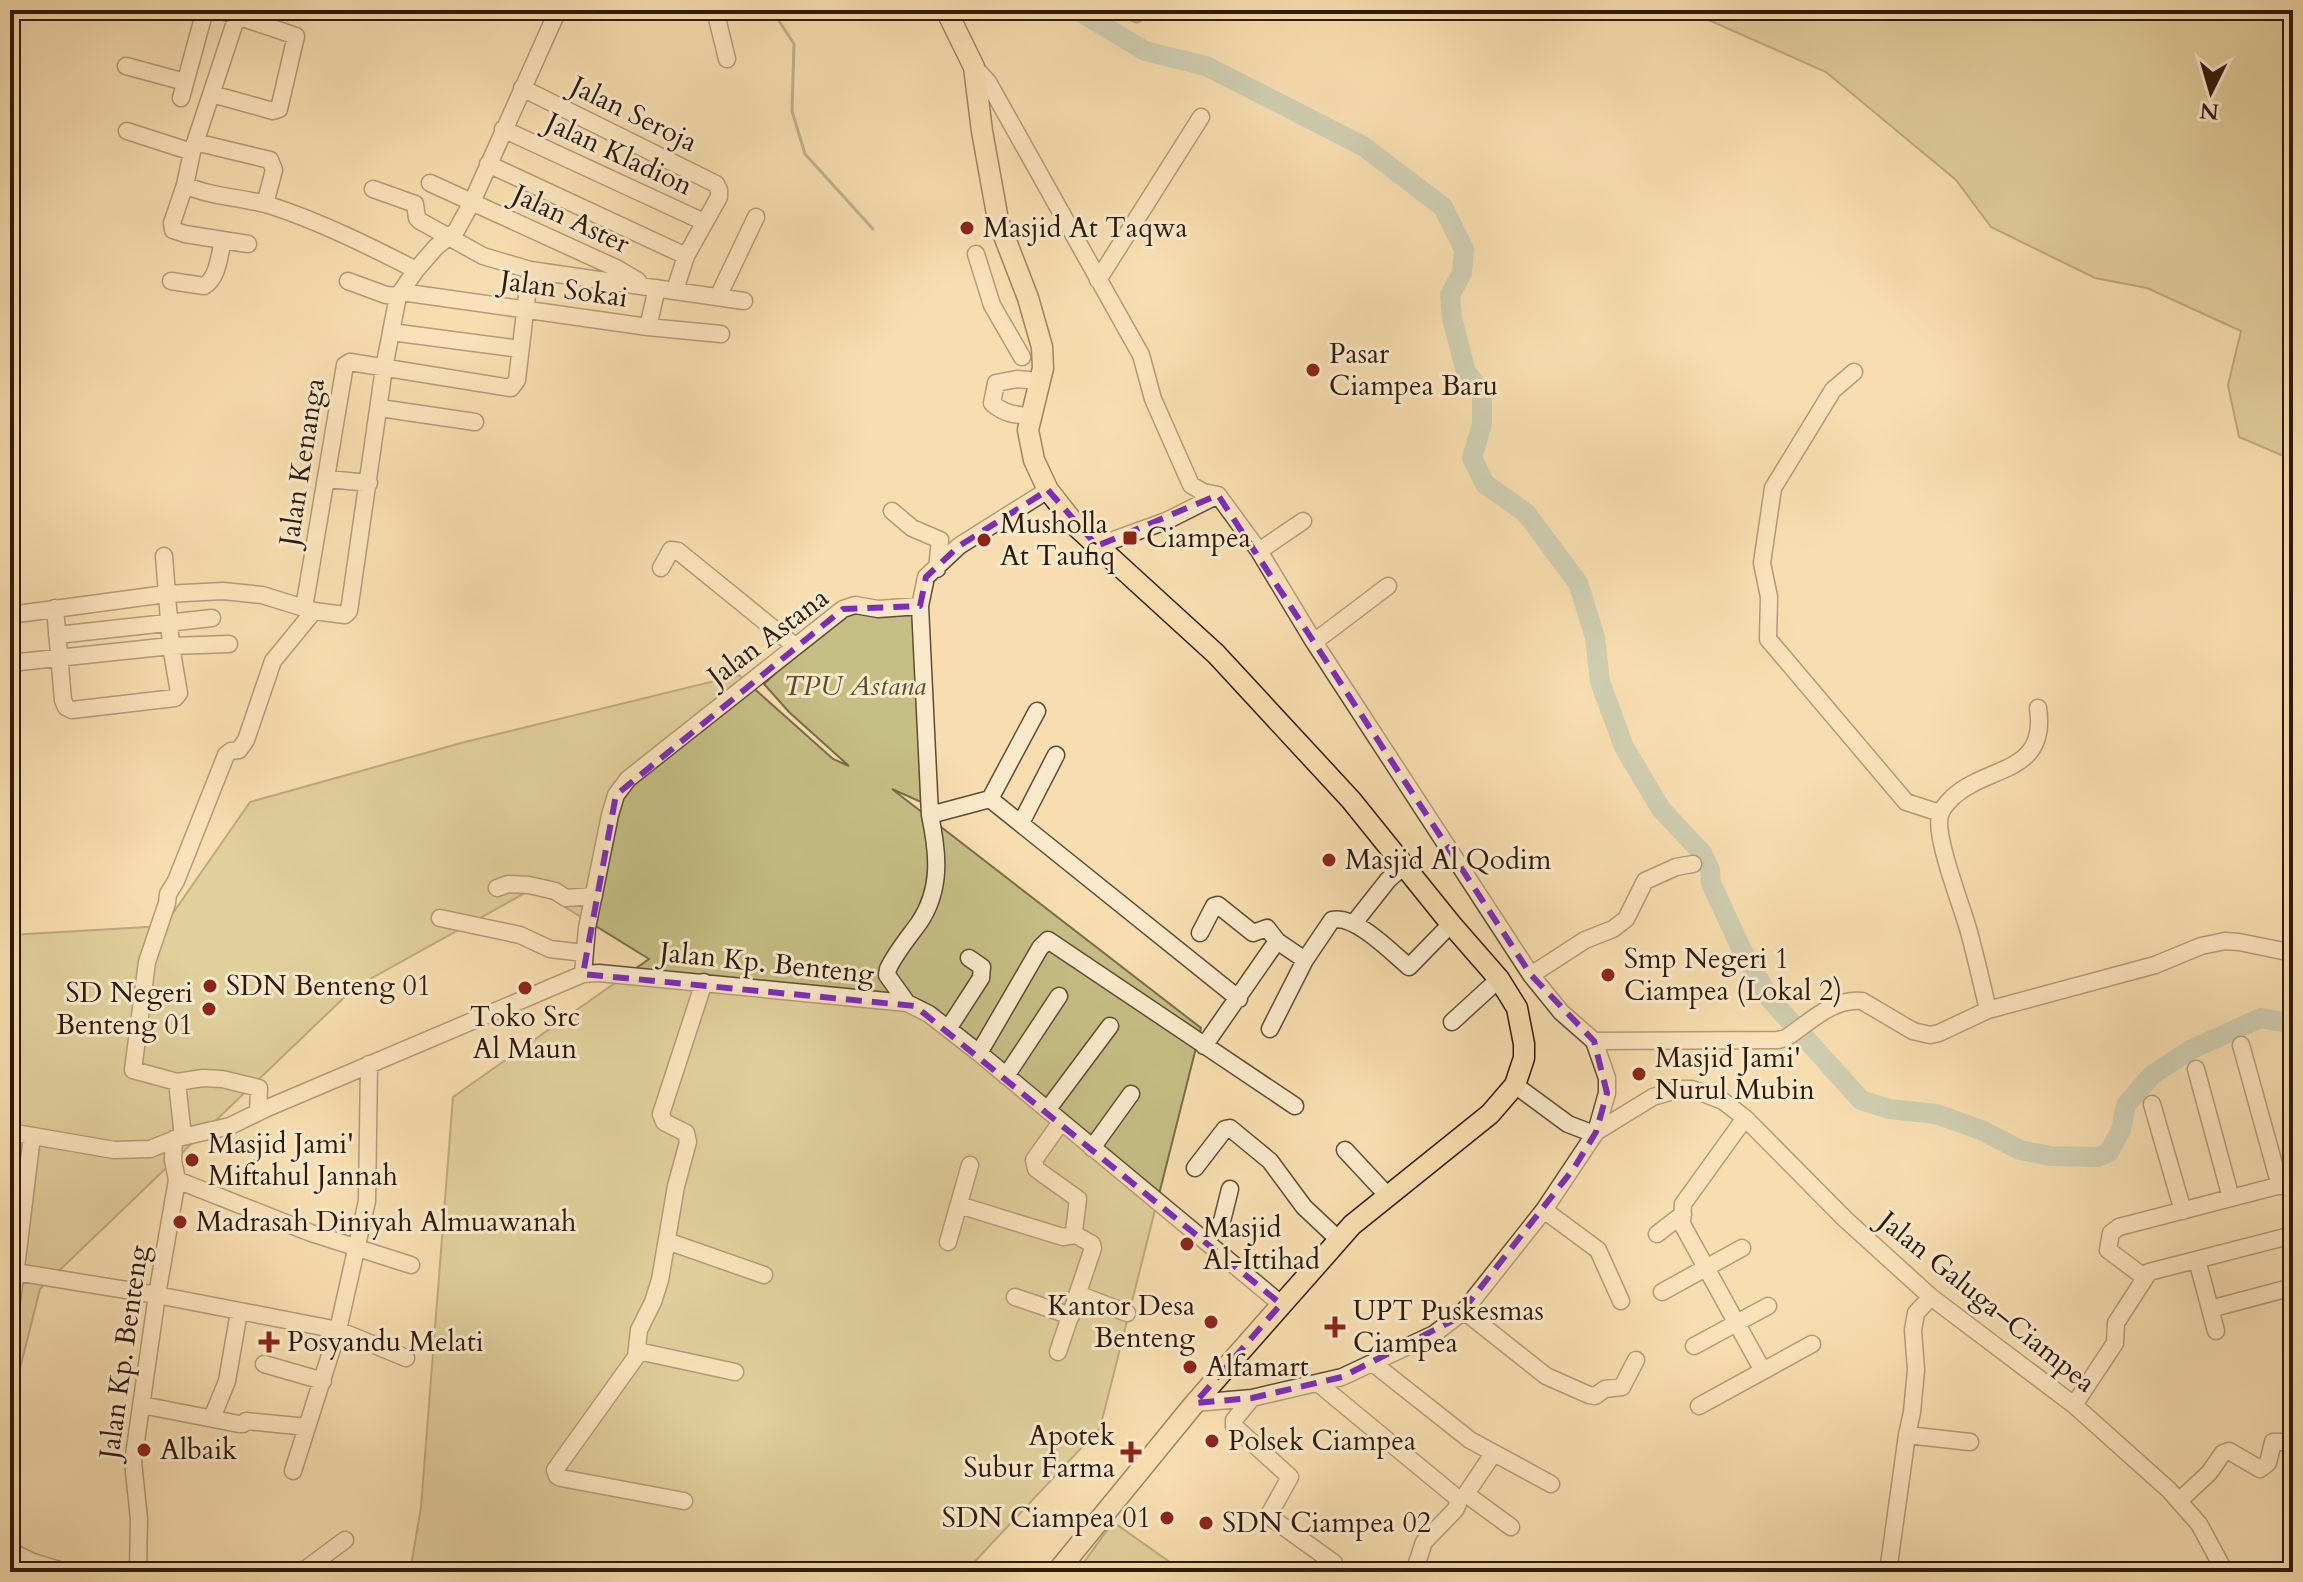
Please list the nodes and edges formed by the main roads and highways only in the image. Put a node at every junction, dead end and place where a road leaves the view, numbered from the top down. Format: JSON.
{"nodes":[{"id":1,"x":946,"y":10,"type":"edge"},
{"id":2,"x":1057,"y":1572,"type":"edge"}],
"edges":[{"from":1,"to":2,"type":"main road"}]}
